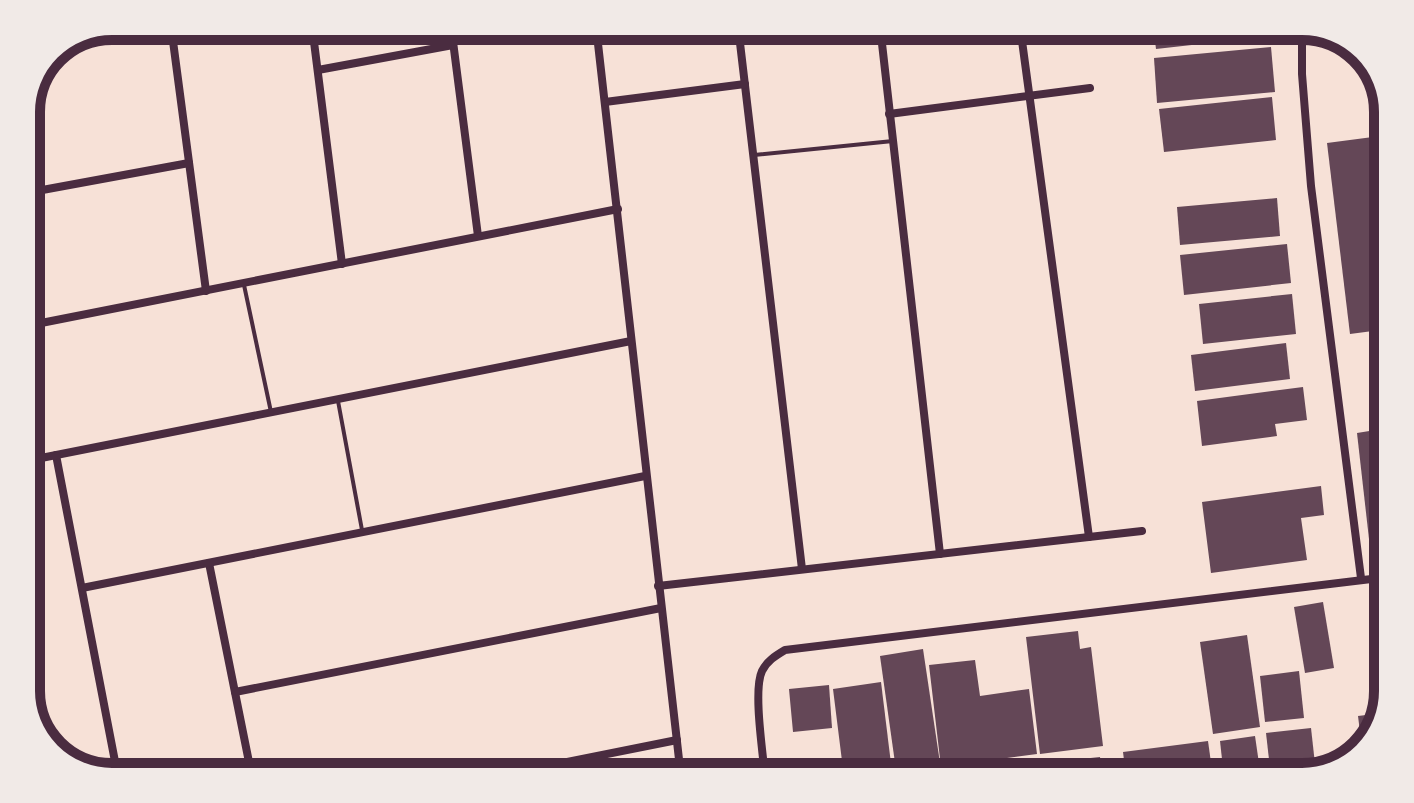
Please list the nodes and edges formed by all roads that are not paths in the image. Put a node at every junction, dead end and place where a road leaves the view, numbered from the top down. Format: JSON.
{"nodes":[{"id":1,"x":172,"y":40,"type":"edge"},
{"id":2,"x":314,"y":40,"type":"edge"},
{"id":3,"x":452,"y":40,"type":"edge"},
{"id":4,"x":598,"y":40,"type":"edge"},
{"id":5,"x":740,"y":40,"type":"edge"},
{"id":6,"x":881,"y":40,"type":"edge"},
{"id":7,"x":1022,"y":40,"type":"edge"},
{"id":8,"x":1302,"y":40,"type":"edge"},
{"id":9,"x":453,"y":45,"type":"junction"},
{"id":10,"x":318,"y":70,"type":"junction"},
{"id":11,"x":745,"y":84,"type":"junction"},
{"id":12,"x":1090,"y":88,"type":"dead end"},
{"id":13,"x":1029,"y":96,"type":"junction"},
{"id":14,"x":605,"y":102,"type":"junction"},
{"id":15,"x":889,"y":114,"type":"junction"},
{"id":16,"x":893,"y":141,"type":"junction"},
{"id":17,"x":754,"y":155,"type":"junction"},
{"id":18,"x":189,"y":163,"type":"junction"},
{"id":19,"x":40,"y":190,"type":"edge"},
{"id":20,"x":618,"y":209,"type":"junction"},
{"id":21,"x":478,"y":236,"type":"junction"},
{"id":22,"x":342,"y":264,"type":"junction"},
{"id":23,"x":243,"y":283,"type":"junction"},
{"id":24,"x":206,"y":291,"type":"junction"},
{"id":25,"x":40,"y":323,"type":"edge"},
{"id":26,"x":631,"y":341,"type":"junction"},
{"id":27,"x":338,"y":399,"type":"junction"},
{"id":28,"x":271,"y":412,"type":"junction"},
{"id":29,"x":56,"y":455,"type":"junction"},
{"id":30,"x":40,"y":458,"type":"edge"},
{"id":31,"x":645,"y":476,"type":"junction"},
{"id":32,"x":1142,"y":531,"type":"dead end"},
{"id":33,"x":363,"y":532,"type":"junction"},
{"id":34,"x":1089,"y":537,"type":"junction"},
{"id":35,"x":940,"y":554,"type":"junction"},
{"id":36,"x":209,"y":563,"type":"junction"},
{"id":37,"x":802,"y":569,"type":"junction"},
{"id":38,"x":1361,"y":578,"type":"junction"},
{"id":39,"x":1374,"y":578,"type":"edge"},
{"id":40,"x":658,"y":586,"type":"junction"},
{"id":41,"x":82,"y":588,"type":"junction"},
{"id":42,"x":661,"y":608,"type":"junction"},
{"id":43,"x":235,"y":692,"type":"junction"},
{"id":44,"x":677,"y":740,"type":"junction"},
{"id":45,"x":115,"y":763,"type":"edge"},
{"id":46,"x":249,"y":763,"type":"edge"},
{"id":47,"x":562,"y":763,"type":"edge"},
{"id":48,"x":679,"y":763,"type":"edge"},
{"id":49,"x":764,"y":763,"type":"edge"}],
"edges":[{"from":1,"to":18,"type":"street"},
{"from":2,"to":10,"type":"street"},
{"from":3,"to":9,"type":"street"},
{"from":4,"to":14,"type":"street"},
{"from":5,"to":11,"type":"street"},
{"from":6,"to":15,"type":"street"},
{"from":7,"to":13,"type":"street"},
{"from":8,"to":38,"type":"street"},
{"from":9,"to":10,"type":"street"},
{"from":9,"to":21,"type":"street"},
{"from":10,"to":22,"type":"street"},
{"from":11,"to":14,"type":"street"},
{"from":11,"to":17,"type":"street"},
{"from":12,"to":13,"type":"street"},
{"from":13,"to":15,"type":"street"},
{"from":13,"to":34,"type":"street"},
{"from":14,"to":20,"type":"street"},
{"from":15,"to":16,"type":"street"},
{"from":16,"to":17,"type":"lane"},
{"from":16,"to":35,"type":"street"},
{"from":17,"to":37,"type":"street"},
{"from":18,"to":19,"type":"street"},
{"from":18,"to":24,"type":"street"},
{"from":20,"to":21,"type":"street"},
{"from":20,"to":26,"type":"street"},
{"from":21,"to":22,"type":"street"},
{"from":22,"to":23,"type":"street"},
{"from":23,"to":24,"type":"street"},
{"from":23,"to":28,"type":"lane"},
{"from":24,"to":25,"type":"street"},
{"from":26,"to":27,"type":"street"},
{"from":26,"to":31,"type":"street"},
{"from":27,"to":28,"type":"street"},
{"from":27,"to":33,"type":"lane"},
{"from":28,"to":29,"type":"street"},
{"from":29,"to":30,"type":"street"},
{"from":29,"to":41,"type":"street"},
{"from":31,"to":33,"type":"street"},
{"from":31,"to":40,"type":"street"},
{"from":32,"to":34,"type":"street"},
{"from":33,"to":36,"type":"street"},
{"from":34,"to":35,"type":"street"},
{"from":35,"to":37,"type":"street"},
{"from":36,"to":41,"type":"street"},
{"from":36,"to":43,"type":"street"},
{"from":37,"to":40,"type":"street"},
{"from":38,"to":39,"type":"street"},
{"from":38,"to":49,"type":"street"},
{"from":40,"to":42,"type":"street"},
{"from":41,"to":45,"type":"street"},
{"from":42,"to":43,"type":"street"},
{"from":42,"to":44,"type":"street"},
{"from":43,"to":46,"type":"street"},
{"from":44,"to":47,"type":"street"},
{"from":44,"to":48,"type":"street"}]}
